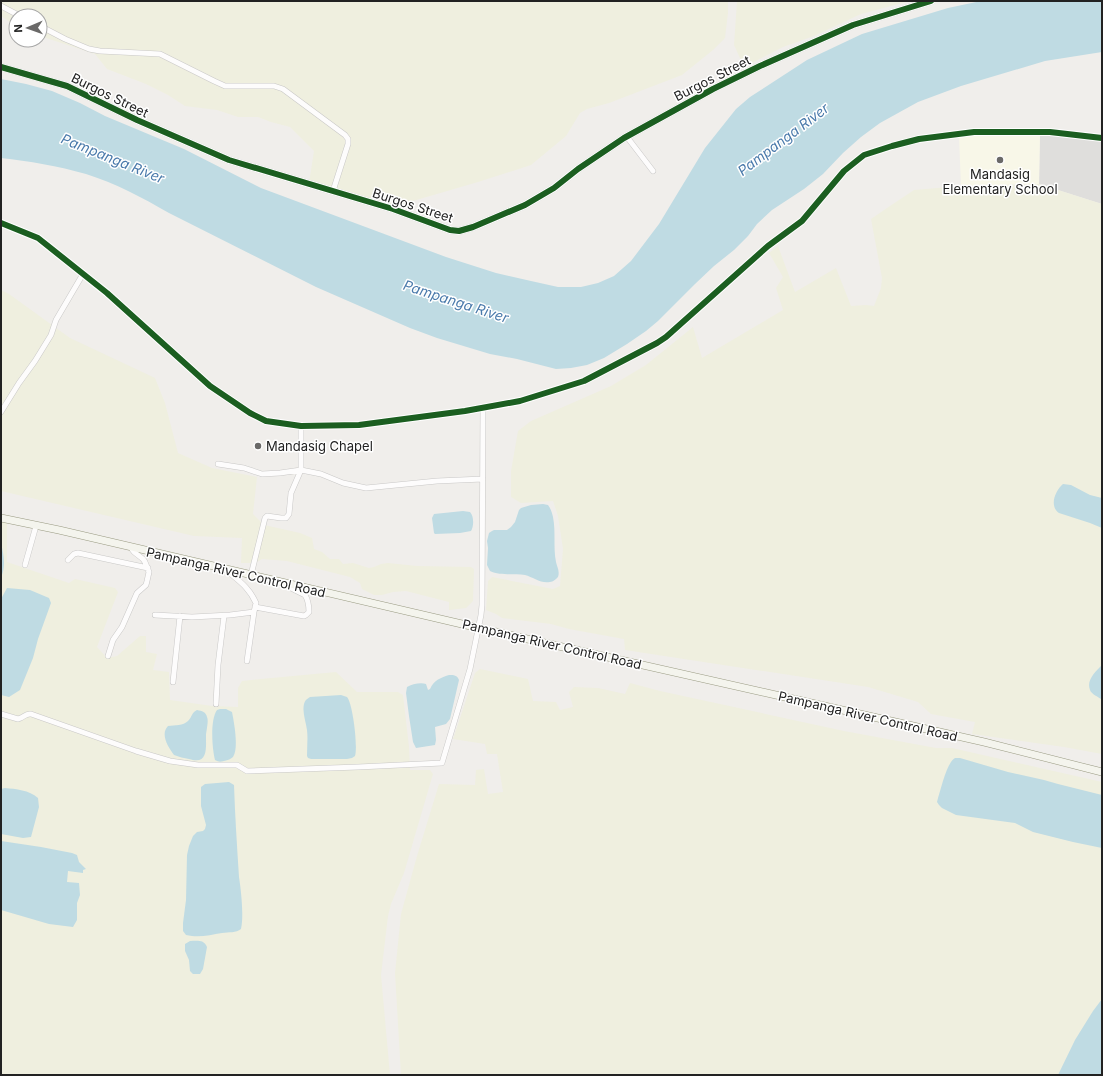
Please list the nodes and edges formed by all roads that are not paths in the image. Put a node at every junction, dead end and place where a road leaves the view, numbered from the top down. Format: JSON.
{"nodes":[{"id":1,"x":931,"y":1,"type":"edge"},
{"id":2,"x":48,"y":30,"type":"edge"},
{"id":3,"x":1,"y":67,"type":"edge"},
{"id":4,"x":627,"y":137,"type":"junction"},
{"id":5,"x":1102,"y":138,"type":"edge"},
{"id":6,"x":653,"y":171,"type":"dead end"},
{"id":7,"x":333,"y":191,"type":"junction"},
{"id":8,"x":1,"y":223,"type":"edge"},
{"id":9,"x":83,"y":274,"type":"junction"},
{"id":10,"x":482,"y":408,"type":"junction"},
{"id":11,"x":1,"y":412,"type":"edge"},
{"id":12,"x":301,"y":426,"type":"junction"},
{"id":13,"x":218,"y":464,"type":"dead end"},
{"id":14,"x":301,"y":470,"type":"junction"},
{"id":15,"x":483,"y":479,"type":"junction"},
{"id":16,"x":1,"y":518,"type":"edge"},
{"id":17,"x":36,"y":526,"type":"junction"},
{"id":18,"x":132,"y":548,"type":"junction"},
{"id":19,"x":68,"y":560,"type":"dead end"},
{"id":20,"x":25,"y":565,"type":"dead end"},
{"id":21,"x":148,"y":568,"type":"junction"},
{"id":22,"x":225,"y":569,"type":"junction"},
{"id":23,"x":250,"y":575,"type":"junction"},
{"id":24,"x":281,"y":582,"type":"junction"},
{"id":25,"x":254,"y":609,"type":"junction"},
{"id":26,"x":155,"y":615,"type":"dead end"},
{"id":27,"x":180,"y":616,"type":"junction"},
{"id":28,"x":224,"y":616,"type":"junction"},
{"id":29,"x":478,"y":628,"type":"junction"},
{"id":30,"x":108,"y":656,"type":"dead end"},
{"id":31,"x":247,"y":661,"type":"dead end"},
{"id":32,"x":173,"y":682,"type":"dead end"},
{"id":33,"x":216,"y":704,"type":"dead end"},
{"id":34,"x":1,"y":714,"type":"edge"},
{"id":35,"x":1102,"y":772,"type":"edge"}],
"edges":[{"from":1,"to":4,"type":"street","name":"Burgos Street"},
{"from":2,"to":7,"type":"street"},
{"from":3,"to":7,"type":"street","name":"Burgos Street"},
{"from":4,"to":6,"type":"street"},
{"from":4,"to":7,"type":"street","name":"Burgos Street"},
{"from":5,"to":10,"type":"street"},
{"from":8,"to":9,"type":"street"},
{"from":9,"to":11,"type":"street"},
{"from":9,"to":12,"type":"street"},
{"from":10,"to":12,"type":"street"},
{"from":10,"to":15,"type":"street"},
{"from":12,"to":14,"type":"street"},
{"from":13,"to":14,"type":"street"},
{"from":14,"to":15,"type":"street"},
{"from":14,"to":23,"type":"street"},
{"from":15,"to":29,"type":"street"},
{"from":16,"to":17,"type":"main road","name":"Pampanga River Control Road"},
{"from":17,"to":18,"type":"main road","name":"Pampanga River Control Road"},
{"from":17,"to":20,"type":"street"},
{"from":18,"to":21,"type":"street"},
{"from":18,"to":22,"type":"main road","name":"Pampanga River Control Road"},
{"from":19,"to":21,"type":"street"},
{"from":21,"to":30,"type":"street"},
{"from":22,"to":23,"type":"main road","name":"Pampanga River Control Road"},
{"from":22,"to":25,"type":"street"},
{"from":23,"to":24,"type":"main road","name":"Pampanga River Control Road"},
{"from":24,"to":25,"type":"street"},
{"from":24,"to":29,"type":"main road","name":"Pampanga River Control Road"},
{"from":25,"to":28,"type":"street"},
{"from":25,"to":31,"type":"street"},
{"from":26,"to":27,"type":"street"},
{"from":27,"to":28,"type":"street"},
{"from":27,"to":32,"type":"street"},
{"from":28,"to":33,"type":"street"},
{"from":29,"to":34,"type":"street"},
{"from":29,"to":35,"type":"main road","name":"Pampanga River Control Road"}]}
